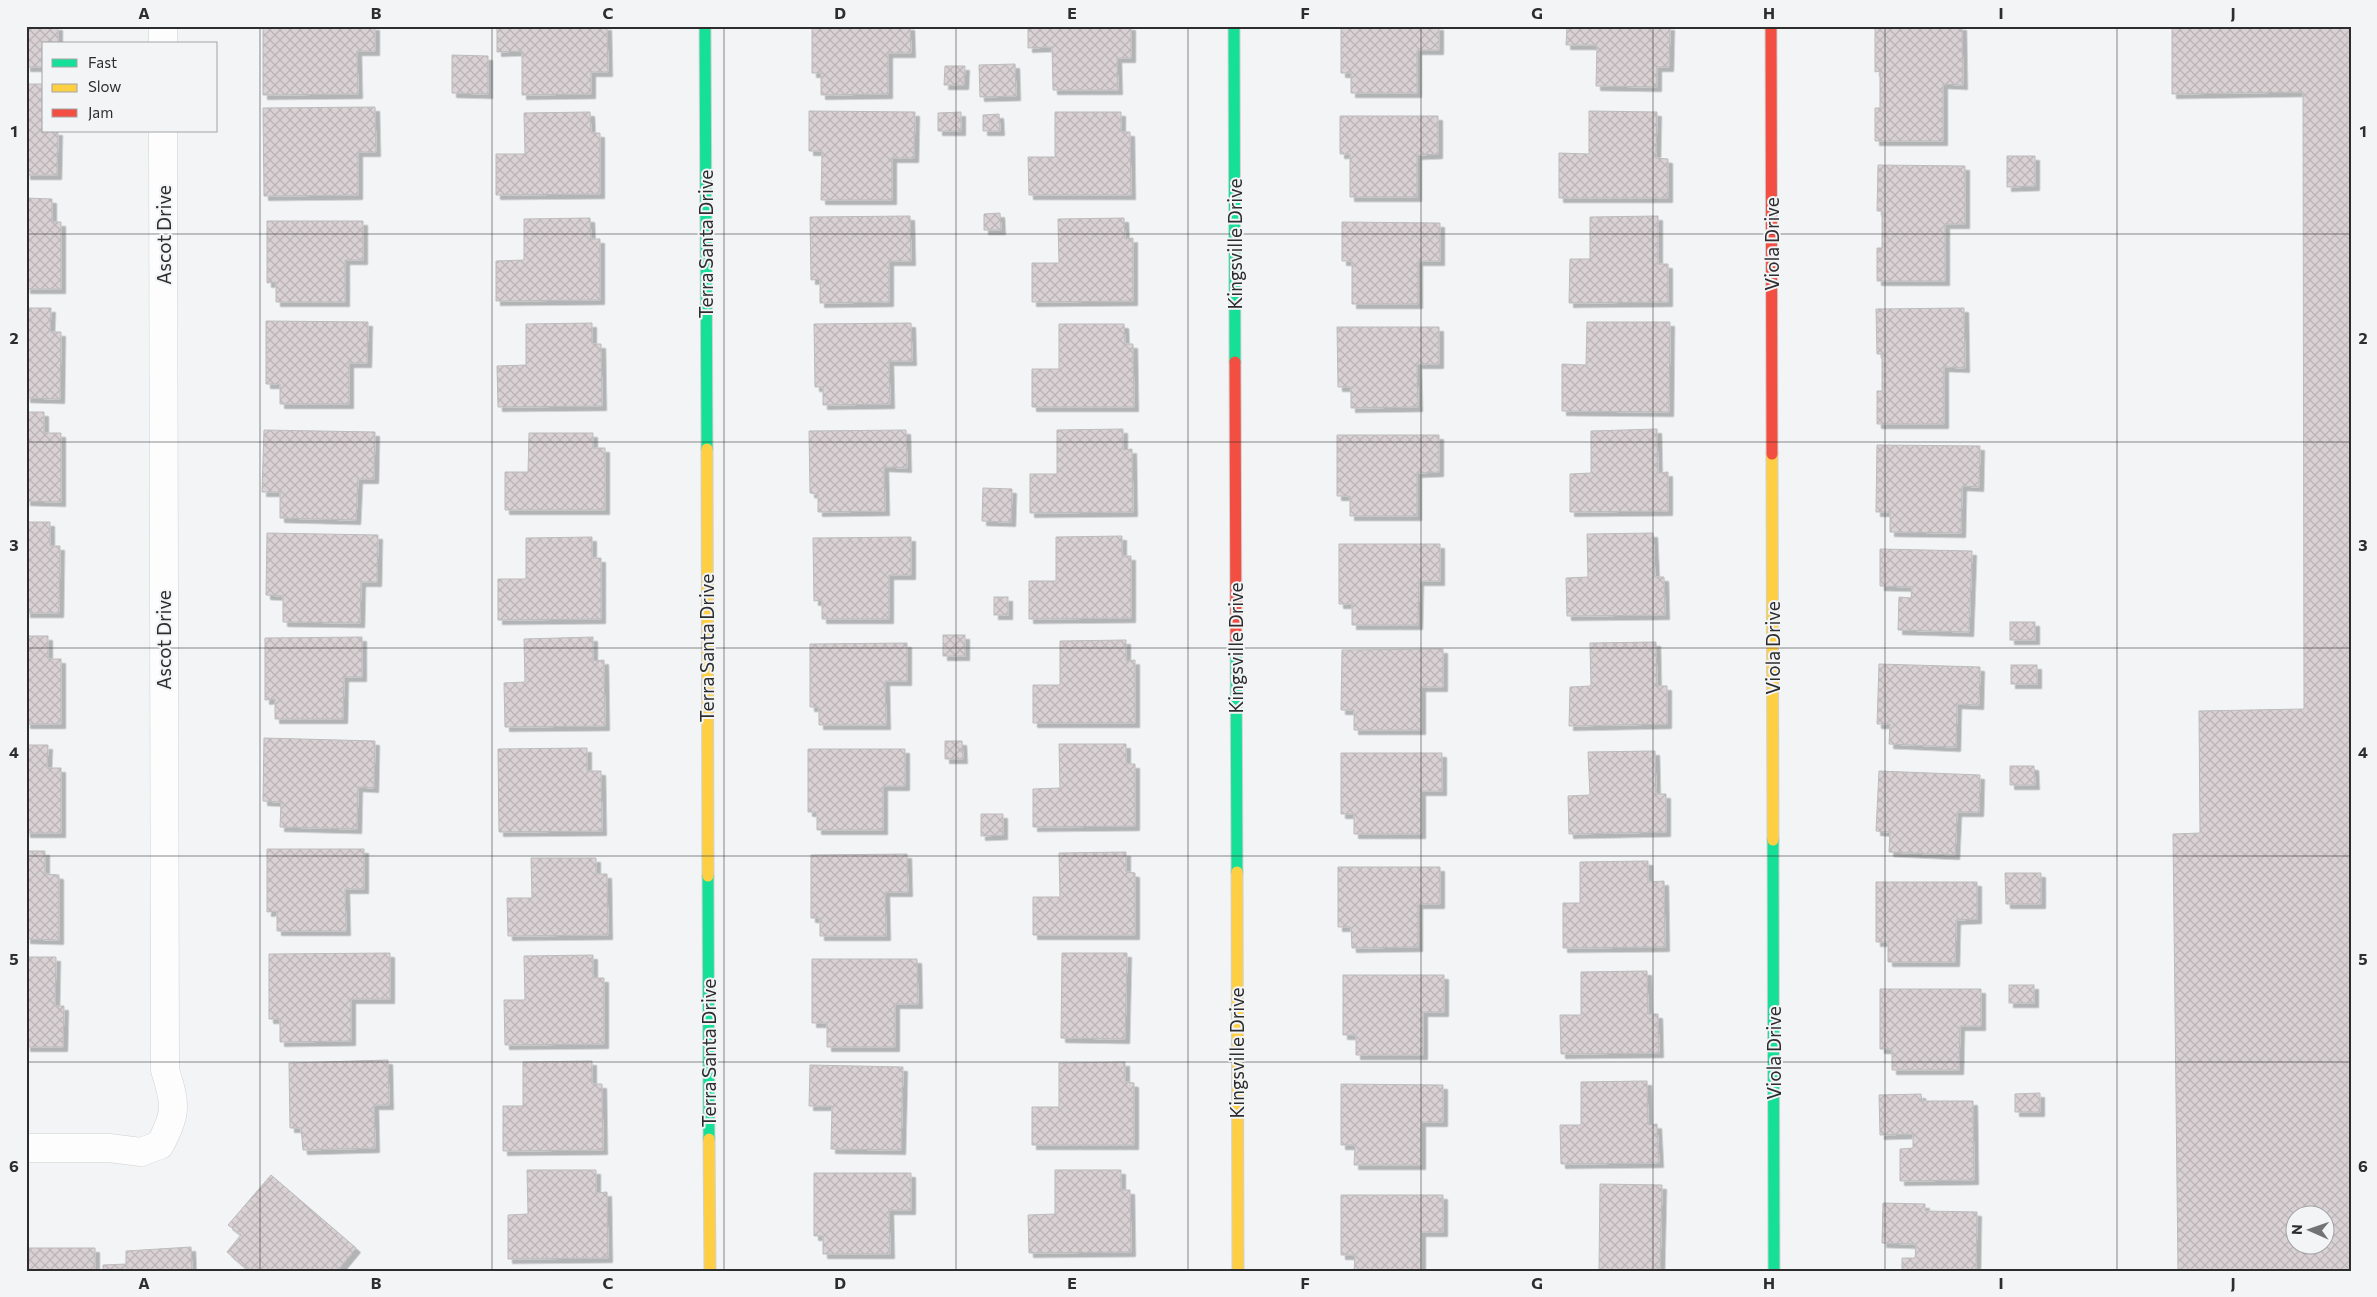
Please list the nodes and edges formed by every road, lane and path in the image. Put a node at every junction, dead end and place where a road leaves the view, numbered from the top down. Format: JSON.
{"nodes":[{"id":1,"x":163,"y":26,"type":"edge"},
{"id":2,"x":705,"y":26,"type":"edge"},
{"id":3,"x":1234,"y":26,"type":"edge"},
{"id":4,"x":1771,"y":26,"type":"edge"},
{"id":5,"x":163,"y":42,"type":"edge"},
{"id":6,"x":163,"y":132,"type":"edge"},
{"id":7,"x":26,"y":1148,"type":"edge"},
{"id":8,"x":710,"y":1271,"type":"edge"},
{"id":9,"x":1238,"y":1271,"type":"edge"},
{"id":10,"x":1774,"y":1271,"type":"edge"}],
"edges":[{"from":1,"to":5,"type":"street"},
{"from":2,"to":8,"type":"street","name":"Terra Santa Drive"},
{"from":3,"to":9,"type":"street","name":"Kingsville Drive"},
{"from":4,"to":10,"type":"street","name":"Viola Drive"},
{"from":6,"to":7,"type":"street","name":"Ascot Drive"}]}
